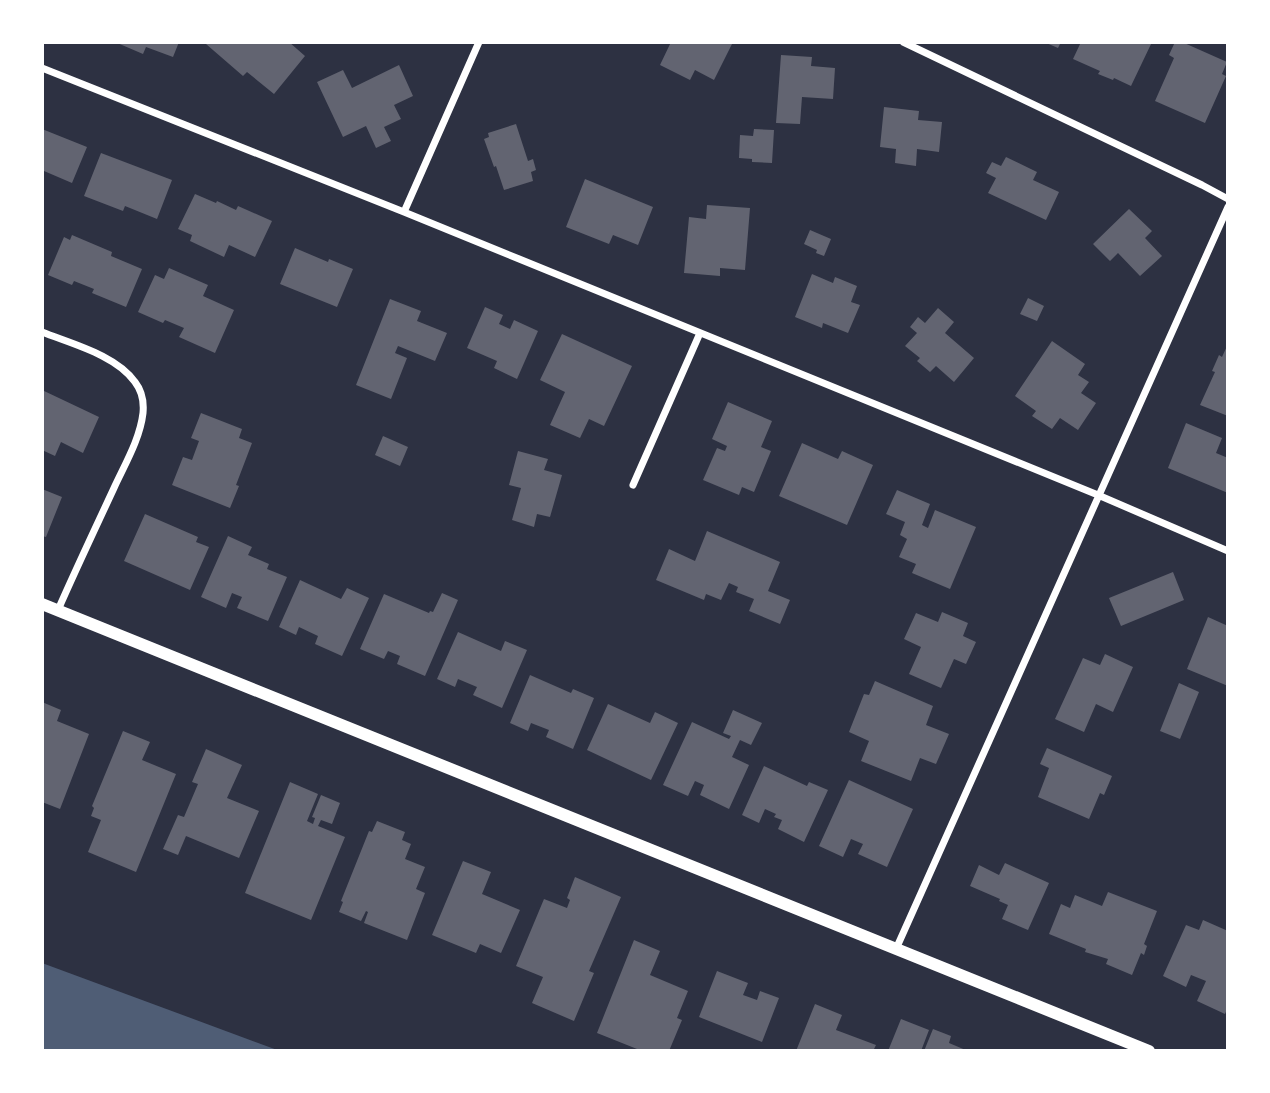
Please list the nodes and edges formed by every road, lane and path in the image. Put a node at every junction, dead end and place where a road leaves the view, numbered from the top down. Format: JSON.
{"nodes":[{"id":1,"x":479,"y":42,"type":"edge"},
{"id":2,"x":903,"y":42,"type":"edge"},
{"id":3,"x":42,"y":68,"type":"edge"},
{"id":4,"x":1228,"y":199,"type":"edge"},
{"id":5,"x":1228,"y":207,"type":"edge"},
{"id":6,"x":404,"y":212,"type":"junction"},
{"id":7,"x":42,"y":331,"type":"edge"},
{"id":8,"x":699,"y":333,"type":"junction"},
{"id":9,"x":633,"y":485,"type":"dead end"},
{"id":10,"x":1098,"y":495,"type":"junction"},
{"id":11,"x":1228,"y":551,"type":"edge"},
{"id":12,"x":42,"y":604,"type":"edge"},
{"id":13,"x":58,"y":610,"type":"junction"},
{"id":14,"x":896,"y":949,"type":"junction"},
{"id":15,"x":1149,"y":1051,"type":"edge"}],
"edges":[{"from":1,"to":6,"type":"street"},
{"from":2,"to":4,"type":"street"},
{"from":3,"to":6,"type":"street"},
{"from":5,"to":10,"type":"street"},
{"from":6,"to":8,"type":"street"},
{"from":7,"to":13,"type":"street"},
{"from":8,"to":9,"type":"street"},
{"from":8,"to":10,"type":"street"},
{"from":10,"to":11,"type":"street"},
{"from":10,"to":14,"type":"street"},
{"from":12,"to":13,"type":"street"},
{"from":13,"to":14,"type":"street"},
{"from":14,"to":15,"type":"street"}]}
